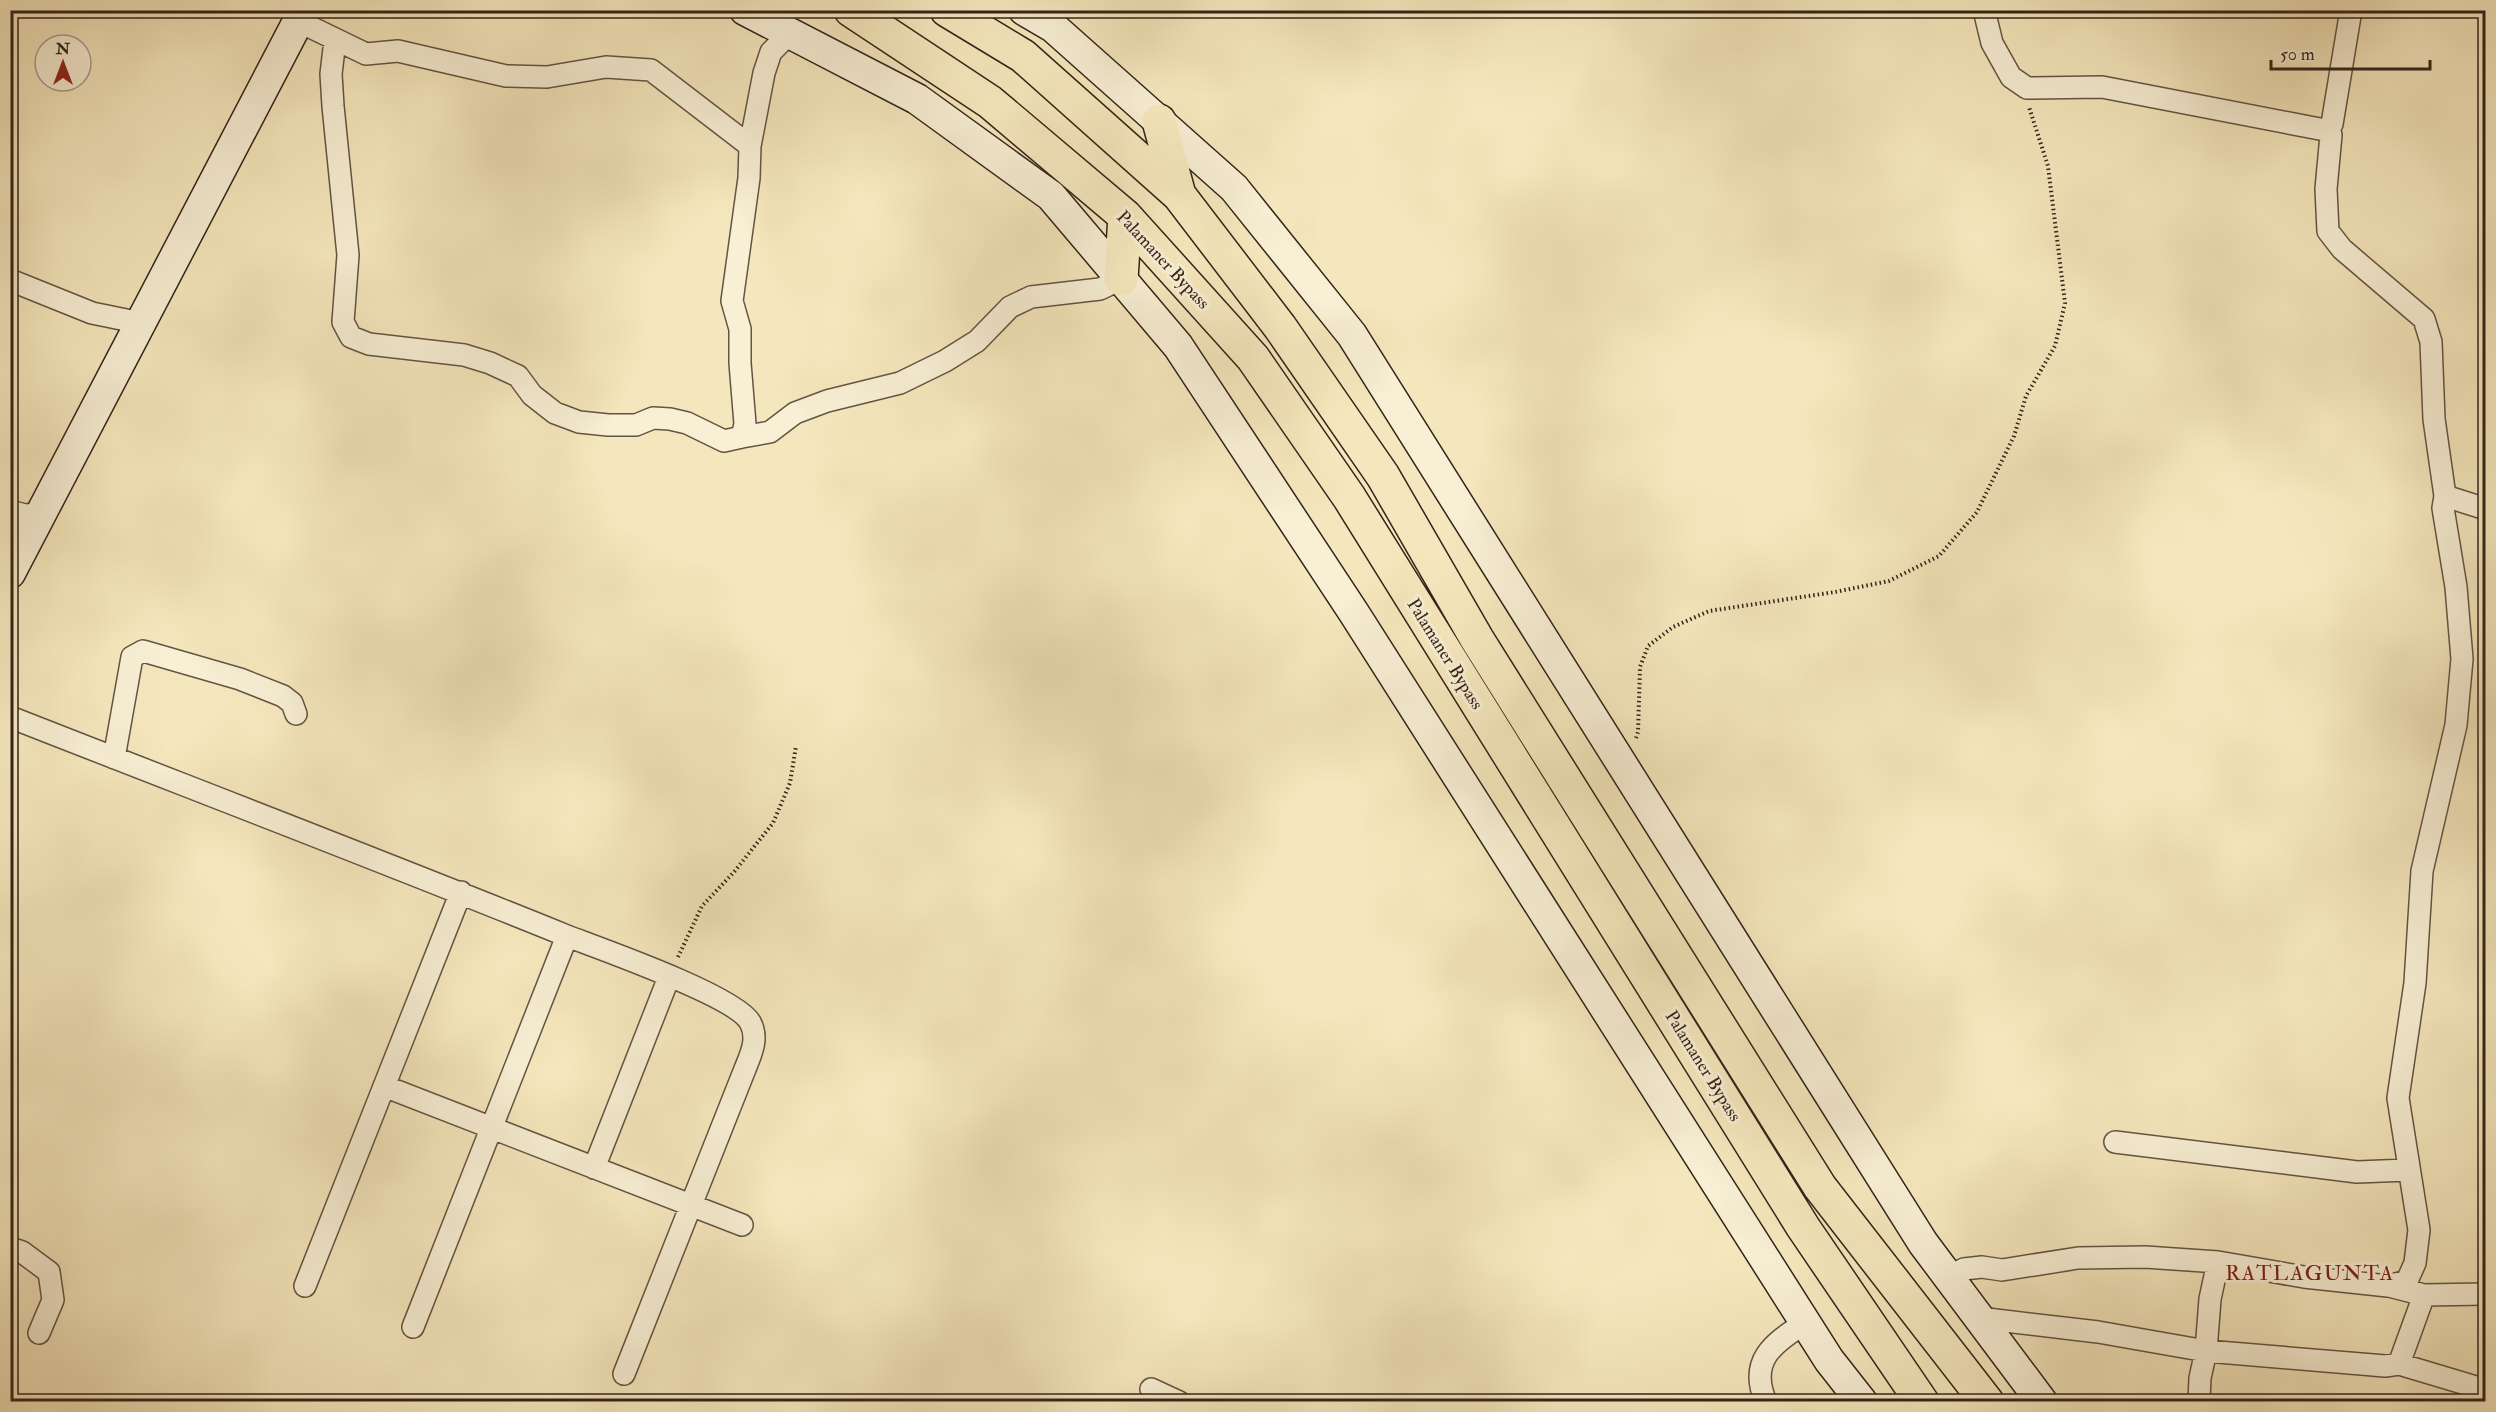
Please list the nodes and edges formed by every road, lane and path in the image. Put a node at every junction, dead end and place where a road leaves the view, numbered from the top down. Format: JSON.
{"nodes":[{"id":1,"x":745,"y":10,"type":"edge"},
{"id":2,"x":851,"y":10,"type":"edge"},
{"id":3,"x":947,"y":10,"type":"edge"},
{"id":4,"x":1024,"y":10,"type":"edge"},
{"id":5,"x":1984,"y":10,"type":"edge"},
{"id":6,"x":2351,"y":10,"type":"edge"},
{"id":7,"x":301,"y":16,"type":"edge"},
{"id":8,"x":790,"y":33,"type":"junction"},
{"id":9,"x":335,"y":40,"type":"junction"},
{"id":10,"x":2027,"y":88,"type":"junction"},
{"id":11,"x":1159,"y":122,"type":"junction"},
{"id":12,"x":2329,"y":129,"type":"junction"},
{"id":13,"x":750,"y":146,"type":"junction"},
{"id":14,"x":1179,"y":195,"type":"junction"},
{"id":15,"x":1125,"y":216,"type":"junction"},
{"id":16,"x":1121,"y":279,"type":"junction"},
{"id":17,"x":10,"y":280,"type":"edge"},
{"id":18,"x":141,"y":323,"type":"junction"},
{"id":19,"x":742,"y":437,"type":"junction"},
{"id":20,"x":2445,"y":496,"type":"junction"},
{"id":21,"x":2486,"y":508,"type":"edge"},
{"id":22,"x":10,"y":511,"type":"edge"},
{"id":23,"x":41,"y":514,"type":"junction"},
{"id":24,"x":10,"y":573,"type":"edge"},
{"id":25,"x":296,"y":714,"type":"dead end"},
{"id":26,"x":10,"y":717,"type":"edge"},
{"id":27,"x":796,"y":746,"type":"dead end"},
{"id":28,"x":114,"y":758,"type":"junction"},
{"id":29,"x":1618,"y":758,"type":"junction"},
{"id":30,"x":460,"y":892,"type":"junction"},
{"id":31,"x":567,"y":936,"type":"junction"},
{"id":32,"x":669,"y":977,"type":"junction"},
{"id":33,"x":384,"y":1086,"type":"junction"},
{"id":34,"x":492,"y":1128,"type":"junction"},
{"id":35,"x":2115,"y":1142,"type":"dead end"},
{"id":36,"x":594,"y":1168,"type":"junction"},
{"id":37,"x":2408,"y":1170,"type":"junction"},
{"id":38,"x":691,"y":1205,"type":"junction"},
{"id":39,"x":742,"y":1226,"type":"dead end"},
{"id":40,"x":10,"y":1248,"type":"edge"},
{"id":41,"x":2218,"y":1262,"type":"junction"},
{"id":42,"x":1948,"y":1277,"type":"junction"},
{"id":43,"x":305,"y":1286,"type":"dead end"},
{"id":44,"x":2388,"y":1286,"type":"junction"},
{"id":45,"x":2424,"y":1294,"type":"junction"},
{"id":46,"x":2486,"y":1294,"type":"edge"},
{"id":47,"x":1979,"y":1318,"type":"junction"},
{"id":48,"x":1805,"y":1323,"type":"junction"},
{"id":49,"x":413,"y":1327,"type":"dead end"},
{"id":50,"x":39,"y":1334,"type":"dead end"},
{"id":51,"x":2206,"y":1351,"type":"junction"},
{"id":52,"x":2399,"y":1364,"type":"junction"},
{"id":53,"x":624,"y":1374,"type":"dead end"},
{"id":54,"x":1151,"y":1389,"type":"dead end"},
{"id":55,"x":2486,"y":1390,"type":"edge"},
{"id":56,"x":1762,"y":1399,"type":"edge"},
{"id":57,"x":1179,"y":1401,"type":"edge"},
{"id":58,"x":1862,"y":1401,"type":"edge"},
{"id":59,"x":1922,"y":1401,"type":"edge"},
{"id":60,"x":1987,"y":1401,"type":"edge"},
{"id":61,"x":2042,"y":1401,"type":"edge"},
{"id":62,"x":2199,"y":1401,"type":"edge"}],
"edges":[{"from":1,"to":8,"type":"street"},
{"from":2,"to":15,"type":"highway","name":"Palamaner Bypass"},
{"from":3,"to":14,"type":"highway","name":"Palamaner Bypass"},
{"from":4,"to":11,"type":"street"},
{"from":5,"to":10,"type":"street"},
{"from":6,"to":12,"type":"street"},
{"from":7,"to":9,"type":"street"},
{"from":7,"to":18,"type":"street"},
{"from":8,"to":13,"type":"street"},
{"from":8,"to":16,"type":"street"},
{"from":9,"to":13,"type":"street"},
{"from":9,"to":19,"type":"street"},
{"from":10,"to":12,"type":"street"},
{"from":10,"to":29,"type":"path"},
{"from":11,"to":14,"type":"highway"},
{"from":11,"to":29,"type":"street"},
{"from":12,"to":20,"type":"street"},
{"from":13,"to":19,"type":"street"},
{"from":14,"to":60,"type":"highway","name":"Palamaner Bypass"},
{"from":15,"to":16,"type":"highway"},
{"from":15,"to":59,"type":"highway","name":"Palamaner Bypass"},
{"from":16,"to":19,"type":"street"},
{"from":16,"to":48,"type":"street"},
{"from":17,"to":18,"type":"street"},
{"from":18,"to":23,"type":"street"},
{"from":20,"to":21,"type":"street"},
{"from":20,"to":37,"type":"street"},
{"from":22,"to":23,"type":"street"},
{"from":23,"to":24,"type":"street"},
{"from":25,"to":28,"type":"street"},
{"from":26,"to":28,"type":"street"},
{"from":27,"to":32,"type":"path"},
{"from":28,"to":30,"type":"street"},
{"from":29,"to":42,"type":"street"},
{"from":30,"to":31,"type":"street"},
{"from":30,"to":33,"type":"street"},
{"from":31,"to":32,"type":"street"},
{"from":31,"to":34,"type":"street"},
{"from":32,"to":36,"type":"street"},
{"from":32,"to":38,"type":"street"},
{"from":33,"to":34,"type":"street"},
{"from":33,"to":43,"type":"street"},
{"from":34,"to":36,"type":"street"},
{"from":34,"to":49,"type":"street"},
{"from":35,"to":37,"type":"street"},
{"from":36,"to":38,"type":"street"},
{"from":37,"to":44,"type":"street"},
{"from":38,"to":39,"type":"street"},
{"from":38,"to":53,"type":"street"},
{"from":40,"to":50,"type":"street"},
{"from":41,"to":42,"type":"street"},
{"from":41,"to":44,"type":"street"},
{"from":41,"to":51,"type":"street"},
{"from":42,"to":47,"type":"street"},
{"from":44,"to":45,"type":"street"},
{"from":45,"to":46,"type":"street"},
{"from":45,"to":52,"type":"street"},
{"from":47,"to":51,"type":"street"},
{"from":47,"to":61,"type":"street"},
{"from":48,"to":56,"type":"street"},
{"from":48,"to":58,"type":"street"},
{"from":51,"to":52,"type":"street"},
{"from":51,"to":62,"type":"street"},
{"from":52,"to":55,"type":"street"},
{"from":54,"to":57,"type":"street"}]}
